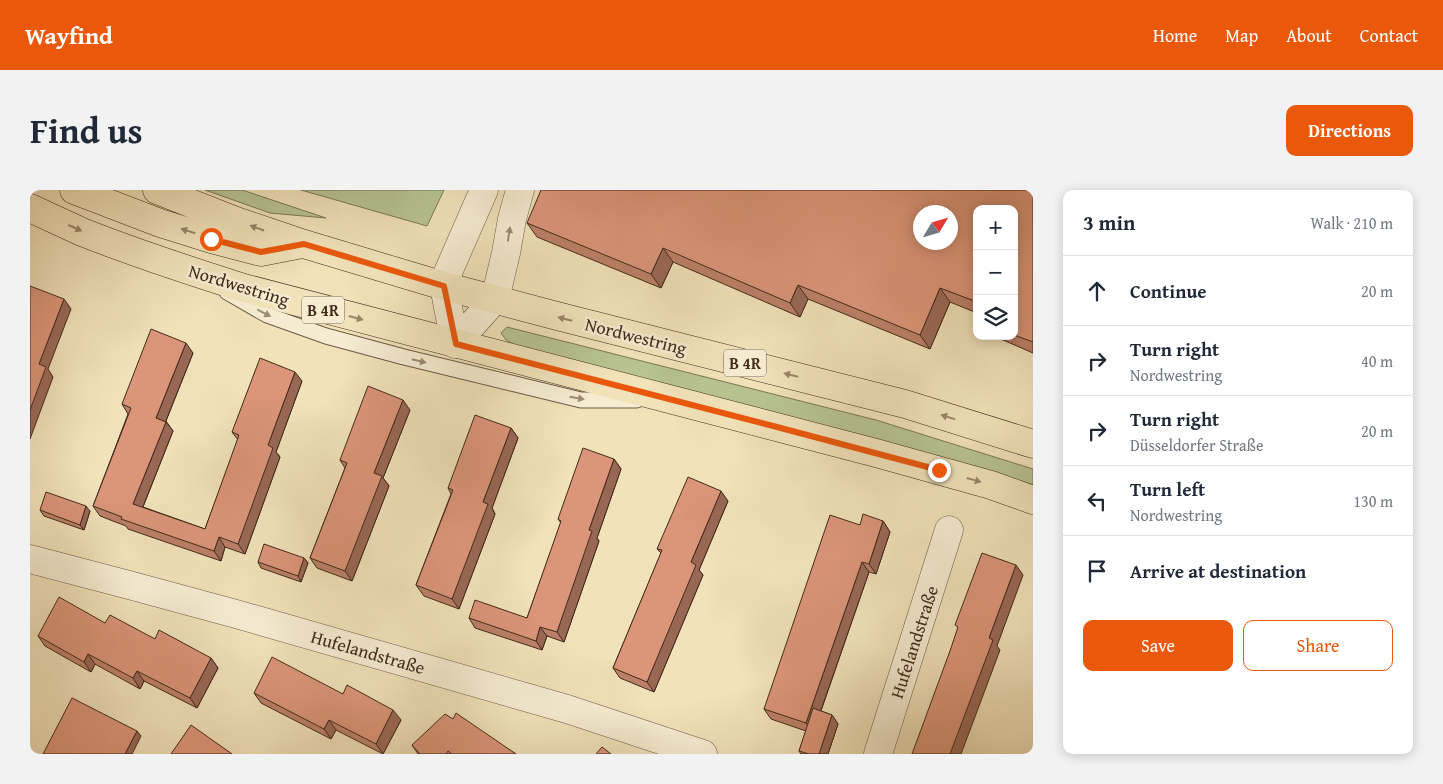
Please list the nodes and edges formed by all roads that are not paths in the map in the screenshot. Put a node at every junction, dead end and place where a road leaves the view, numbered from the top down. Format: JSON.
{"nodes":[{"id":1,"x":74,"y":190,"type":"edge"},
{"id":2,"x":157,"y":190,"type":"edge"},
{"id":3,"x":484,"y":190,"type":"edge"},
{"id":4,"x":520,"y":190,"type":"edge"},
{"id":5,"x":30,"y":208,"type":"edge"},
{"id":6,"x":304,"y":244,"type":"junction"},
{"id":7,"x":191,"y":272,"type":"junction"},
{"id":8,"x":444,"y":286,"type":"junction"},
{"id":9,"x":495,"y":299,"type":"junction"},
{"id":10,"x":456,"y":344,"type":"junction"},
{"id":11,"x":673,"y":400,"type":"junction"},
{"id":12,"x":1033,"y":444,"type":"edge"},
{"id":13,"x":1033,"y":500,"type":"edge"},
{"id":14,"x":949,"y":530,"type":"dead end"},
{"id":15,"x":30,"y":559,"type":"edge"},
{"id":16,"x":696,"y":753,"type":"edge"},
{"id":17,"x":878,"y":754,"type":"edge"}],
"edges":[{"from":6,"to":1,"type":"main road","one_way":true},
{"from":6,"to":2,"type":"main road","name":"Nordwestring","number":"B 4R","one_way":true},
{"from":3,"to":8,"type":"street"},
{"from":9,"to":4,"type":"street","one_way":true},
{"from":5,"to":7,"type":"main road","name":"Nordwestring","number":"B 4R","one_way":true},
{"from":6,"to":8,"type":"main road","name":"Nordwestring","number":"B 4R"},
{"from":7,"to":10,"type":"main road","name":"Nordwestring","number":"B 4R","one_way":true},
{"from":7,"to":11,"type":"lane","one_way":true},
{"from":8,"to":9,"type":"main road","name":"Nordwestring","number":"B 4R"},
{"from":8,"to":10,"type":"street"},
{"from":9,"to":10,"type":"street"},
{"from":12,"to":9,"type":"main road","name":"Nordwestring","number":"B 4R","one_way":true},
{"from":10,"to":11,"type":"main road","name":"Nordwestring","number":"B 4R"},
{"from":11,"to":13,"type":"main road","name":"Nordwestring","number":"B 4R","one_way":true},
{"from":14,"to":17,"type":"street","name":"Hufelandstraße"},
{"from":15,"to":16,"type":"street","name":"Hufelandstraße"}]}
